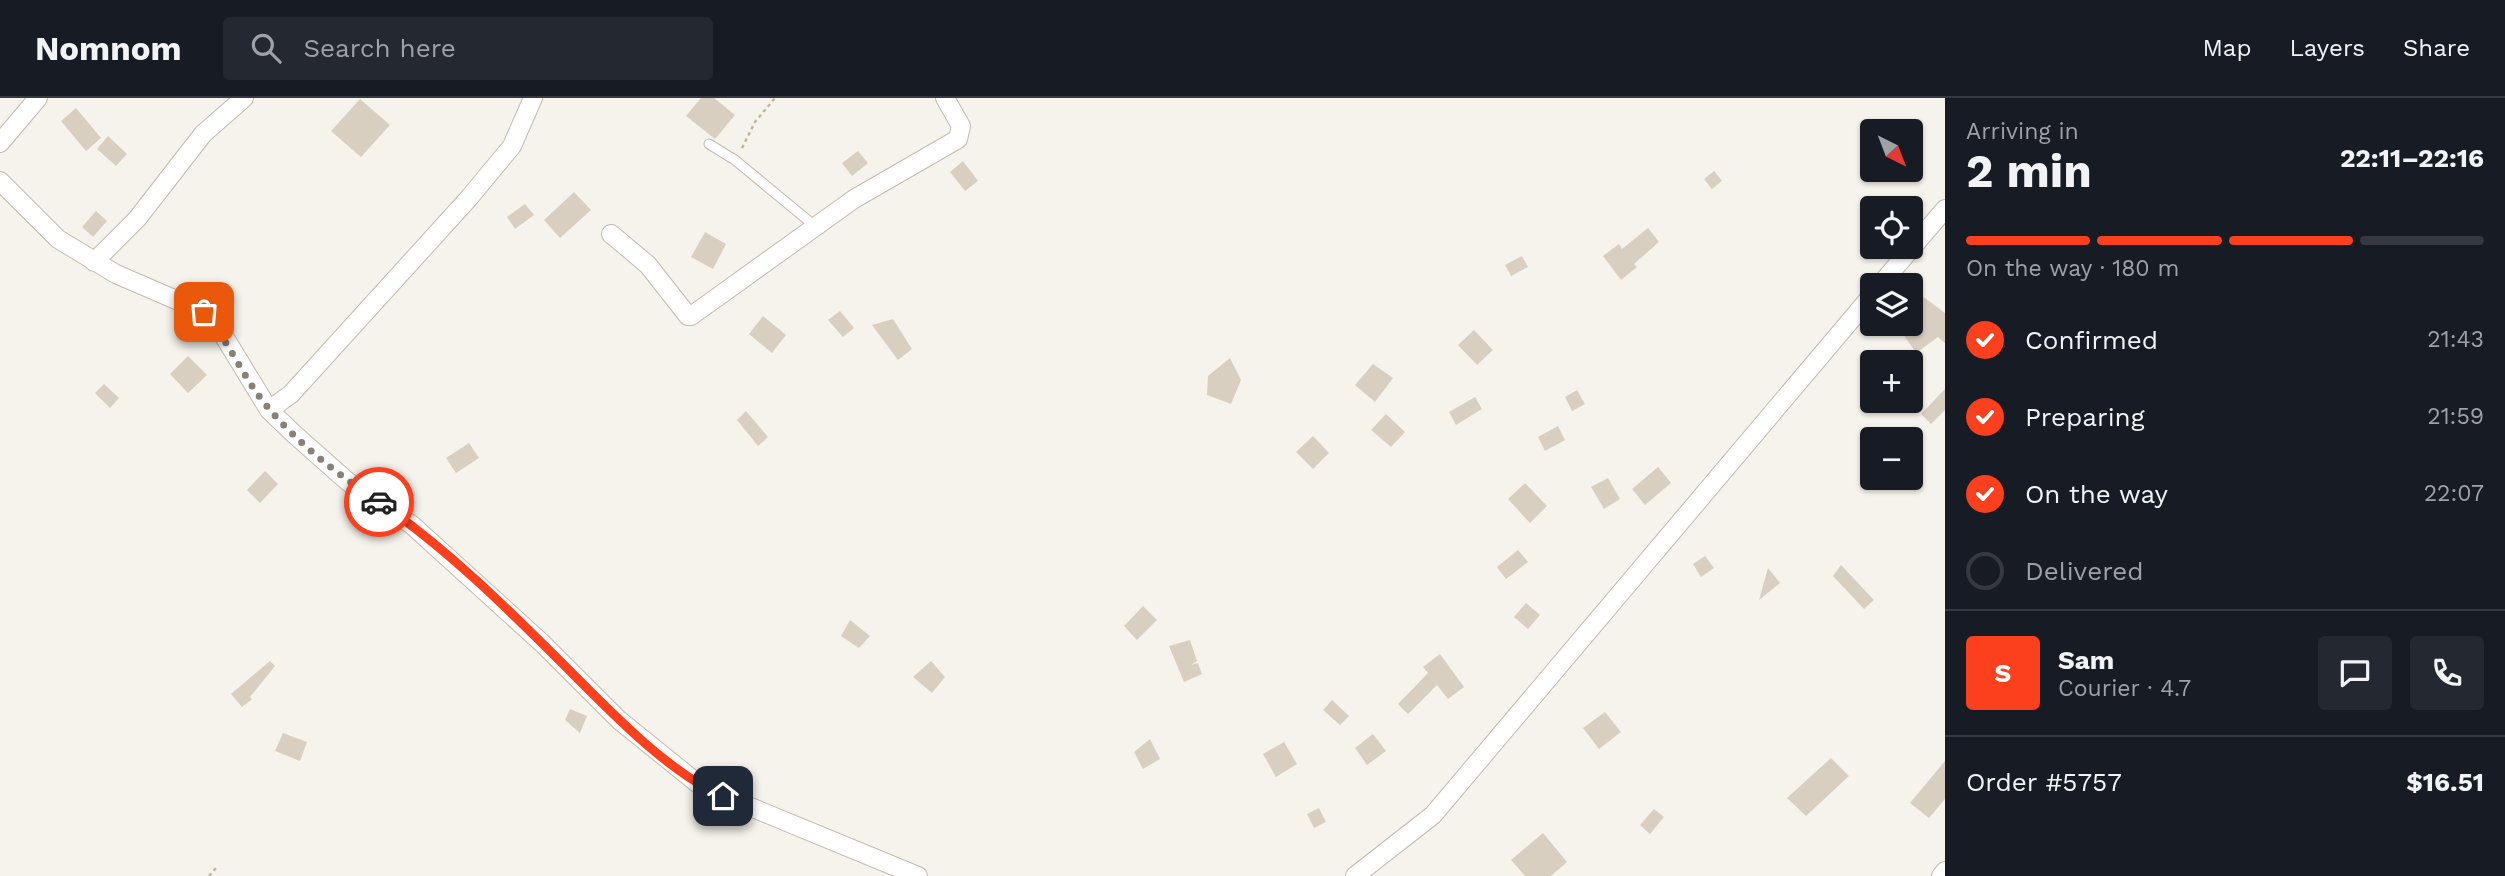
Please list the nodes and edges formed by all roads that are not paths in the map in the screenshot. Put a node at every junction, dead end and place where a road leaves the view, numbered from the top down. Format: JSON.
{"nodes":[{"id":1,"x":38,"y":98,"type":"edge"},
{"id":2,"x":244,"y":98,"type":"edge"},
{"id":3,"x":533,"y":98,"type":"edge"},
{"id":4,"x":945,"y":98,"type":"edge"},
{"id":5,"x":0,"y":143,"type":"edge"},
{"id":6,"x":709,"y":144,"type":"dead end"},
{"id":7,"x":0,"y":181,"type":"edge"},
{"id":8,"x":1945,"y":209,"type":"edge"},
{"id":9,"x":816,"y":227,"type":"junction"},
{"id":10,"x":611,"y":234,"type":"dead end"},
{"id":11,"x":94,"y":262,"type":"junction"},
{"id":12,"x":1890,"y":273,"type":"edge"},
{"id":13,"x":1860,"y":309,"type":"edge"},
{"id":14,"x":269,"y":410,"type":"junction"},
{"id":15,"x":1945,"y":871,"type":"edge"},
{"id":16,"x":918,"y":876,"type":"edge"},
{"id":17,"x":1355,"y":876,"type":"edge"},
{"id":18,"x":1941,"y":876,"type":"edge"}],
"edges":[{"from":1,"to":5,"type":"street"},
{"from":2,"to":11,"type":"street"},
{"from":3,"to":14,"type":"street"},
{"from":4,"to":9,"type":"street"},
{"from":6,"to":9,"type":"lane"},
{"from":7,"to":11,"type":"street"},
{"from":8,"to":12,"type":"street"},
{"from":9,"to":10,"type":"street"},
{"from":11,"to":14,"type":"street"},
{"from":13,"to":17,"type":"street"},
{"from":14,"to":16,"type":"street"},
{"from":15,"to":18,"type":"street"}]}
